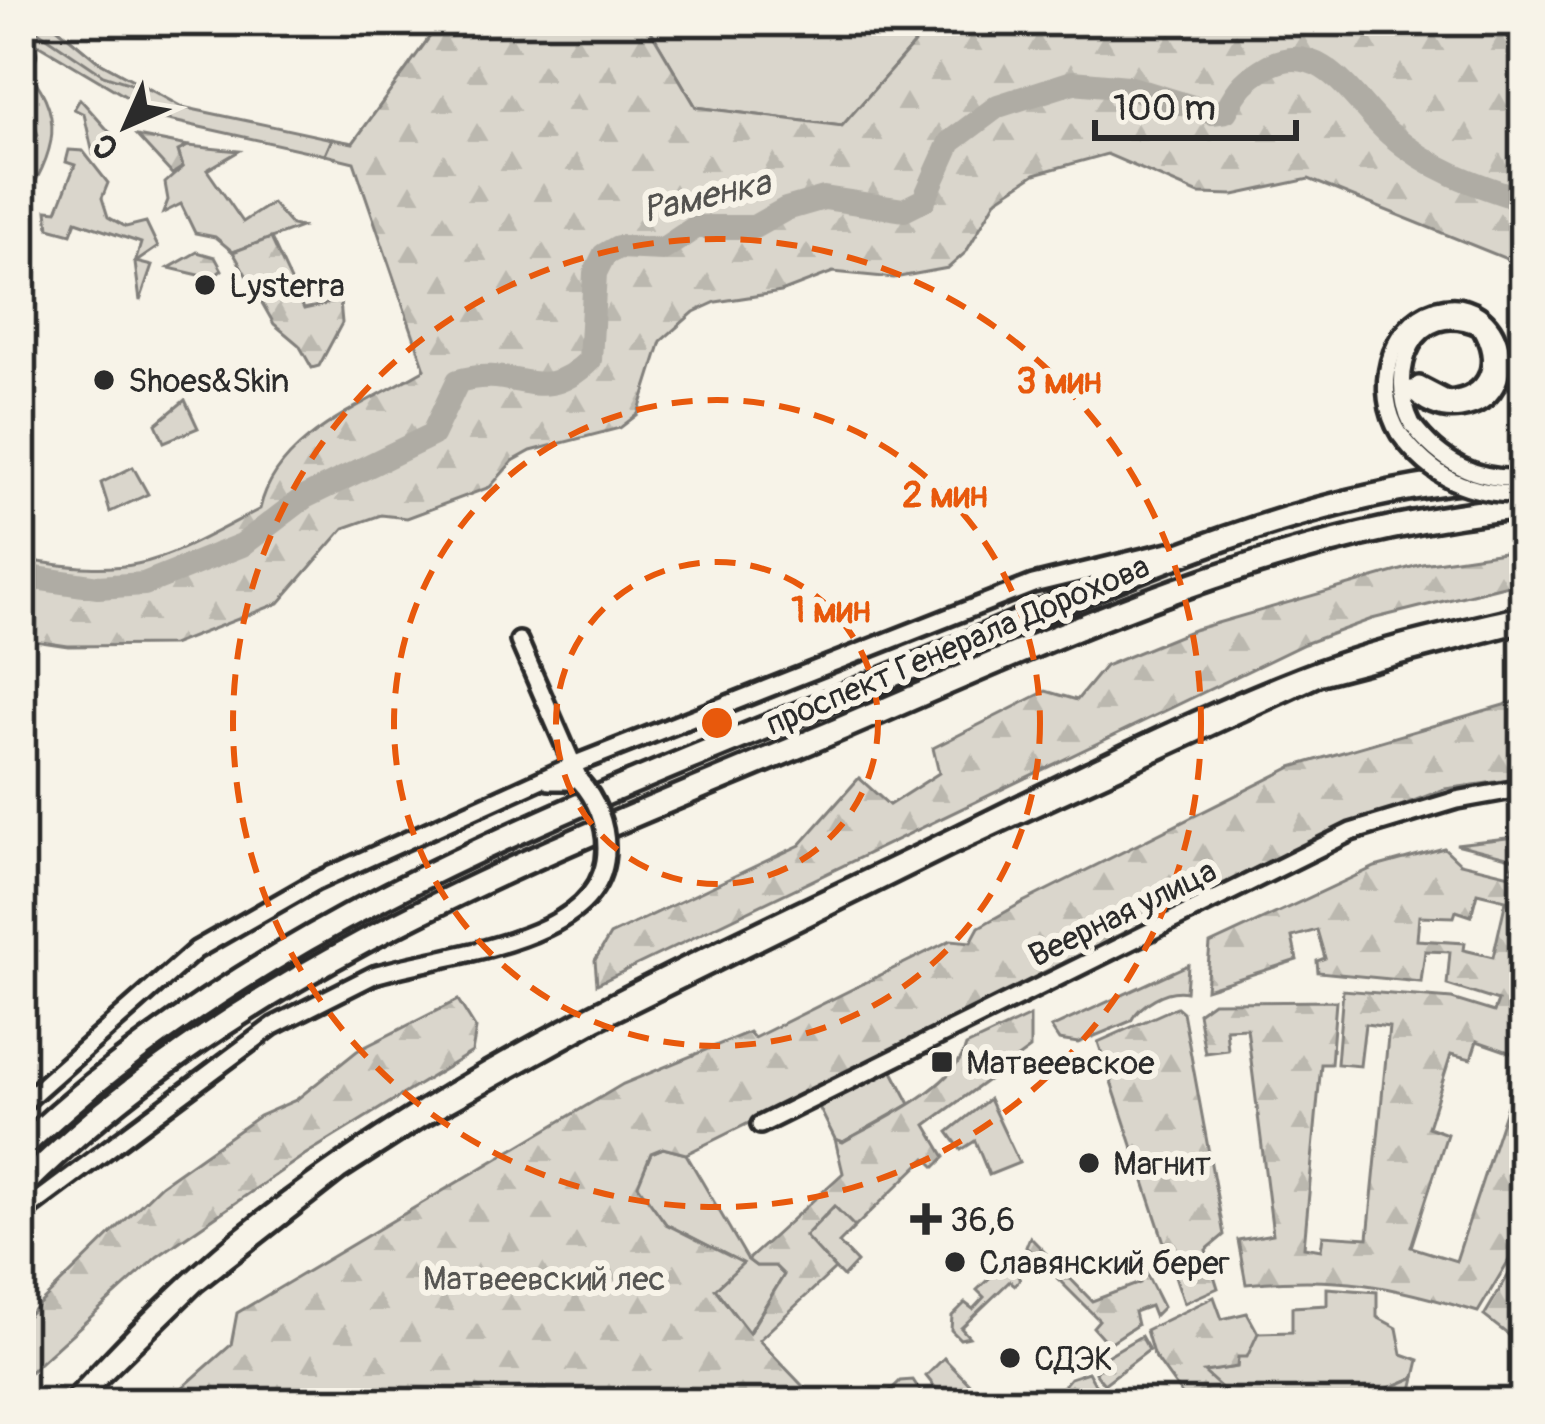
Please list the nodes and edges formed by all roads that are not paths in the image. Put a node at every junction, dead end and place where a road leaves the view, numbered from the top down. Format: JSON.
{"nodes":[{"id":1,"x":1415,"y":387,"type":"dead end"},
{"id":2,"x":1405,"y":429,"type":"junction"},
{"id":3,"x":1524,"y":476,"type":"edge"},
{"id":4,"x":1524,"y":494,"type":"edge"},
{"id":5,"x":1524,"y":508,"type":"edge"},
{"id":6,"x":1230,"y":536,"type":"junction"},
{"id":7,"x":519,"y":641,"type":"dead end"},
{"id":8,"x":576,"y":773,"type":"junction"},
{"id":9,"x":1524,"y":788,"type":"edge"},
{"id":10,"x":21,"y":1106,"type":"edge"},
{"id":11,"x":760,"y":1125,"type":"dead end"},
{"id":12,"x":21,"y":1148,"type":"edge"},
{"id":13,"x":21,"y":1187,"type":"edge"},
{"id":14,"x":21,"y":1214,"type":"edge"}],
"edges":[{"from":1,"to":2,"type":"street"},
{"from":2,"to":3,"type":"street","bridge":true},
{"from":2,"to":4,"type":"street","bridge":true},
{"from":3,"to":6,"type":"main road","name":"проспект Генерала Дорохова"},
{"from":5,"to":13,"type":"main road","name":"проспект Генерала Дорохова"},
{"from":6,"to":8,"type":"street"},
{"from":6,"to":12,"type":"main road","name":"проспект Генерала Дорохова"},
{"from":7,"to":8,"type":"street"},
{"from":8,"to":10,"type":"street"},
{"from":8,"to":14,"type":"street","bridge":true},
{"from":9,"to":11,"type":"street","name":"Веерная улица"}]}
